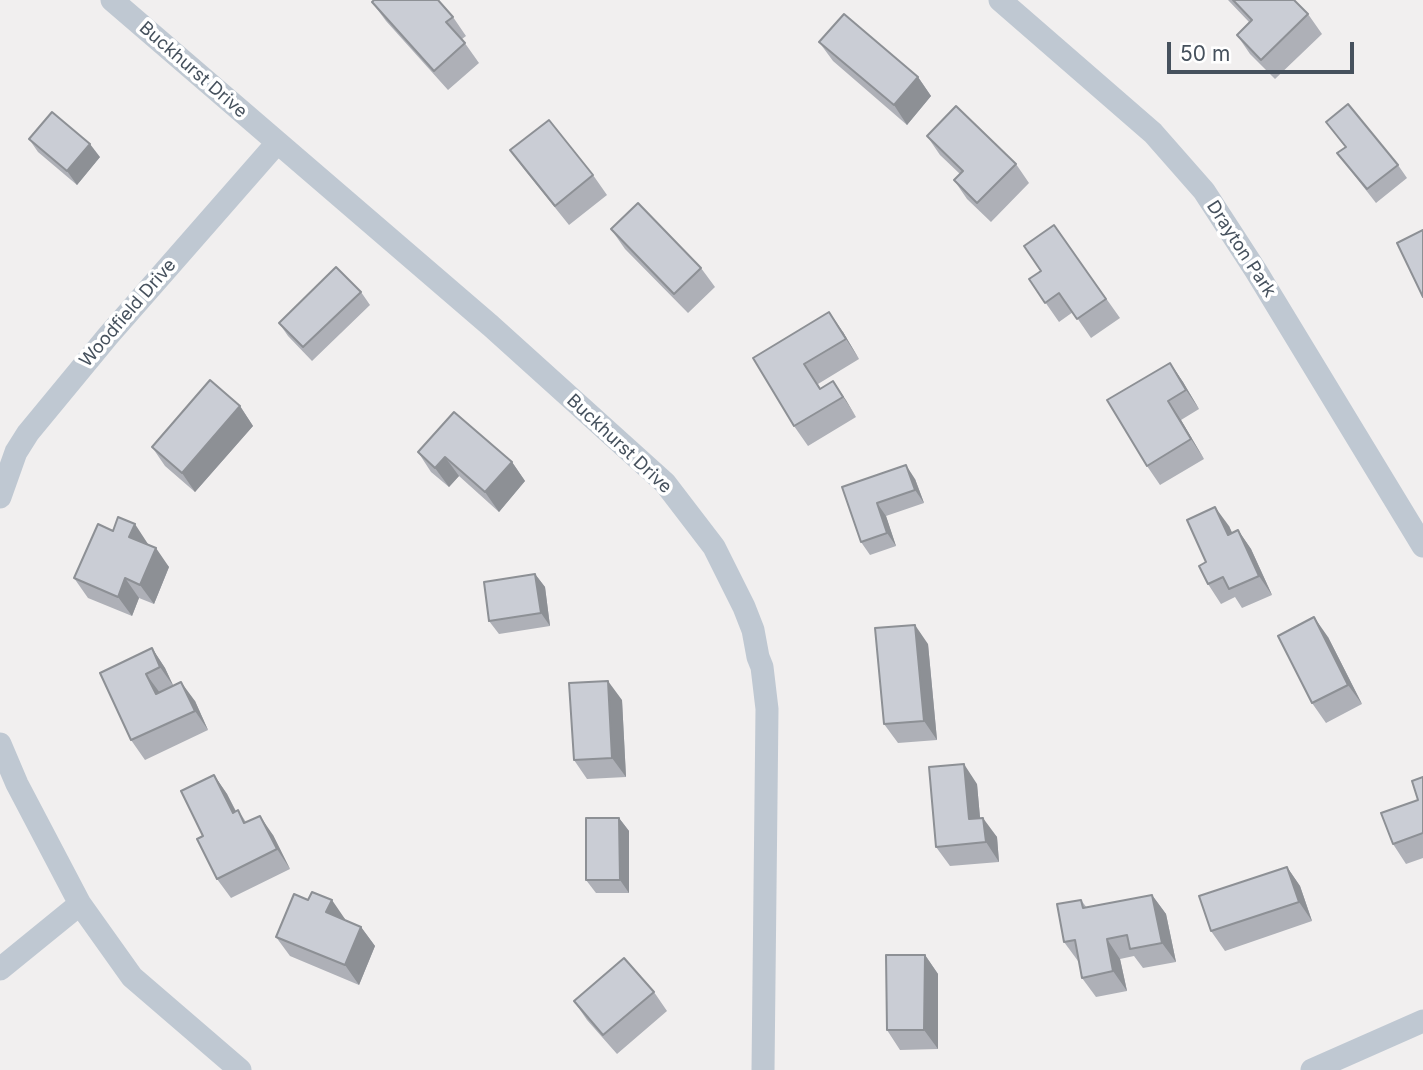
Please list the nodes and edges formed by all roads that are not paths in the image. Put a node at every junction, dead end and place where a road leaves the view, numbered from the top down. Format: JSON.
{"nodes":[{"id":1,"x":112,"y":0,"type":"edge"},
{"id":2,"x":1000,"y":0,"type":"edge"},
{"id":3,"x":277,"y":143,"type":"junction"},
{"id":4,"x":0,"y":497,"type":"edge"},
{"id":5,"x":1423,"y":546,"type":"edge"},
{"id":6,"x":0,"y":744,"type":"edge"},
{"id":7,"x":80,"y":904,"type":"junction"},
{"id":8,"x":0,"y":969,"type":"edge"},
{"id":9,"x":1423,"y":1021,"type":"edge"},
{"id":10,"x":240,"y":1070,"type":"edge"},
{"id":11,"x":762,"y":1070,"type":"edge"},
{"id":12,"x":1312,"y":1070,"type":"edge"}],
"edges":[{"from":1,"to":3,"type":"street","name":"Buckhurst Drive"},
{"from":2,"to":5,"type":"street","name":"Drayton Park"},
{"from":3,"to":4,"type":"street","name":"Woodfield Drive"},
{"from":3,"to":11,"type":"street","name":"Buckhurst Drive"},
{"from":6,"to":7,"type":"street"},
{"from":7,"to":8,"type":"street"},
{"from":7,"to":10,"type":"street"},
{"from":9,"to":12,"type":"street"}]}
